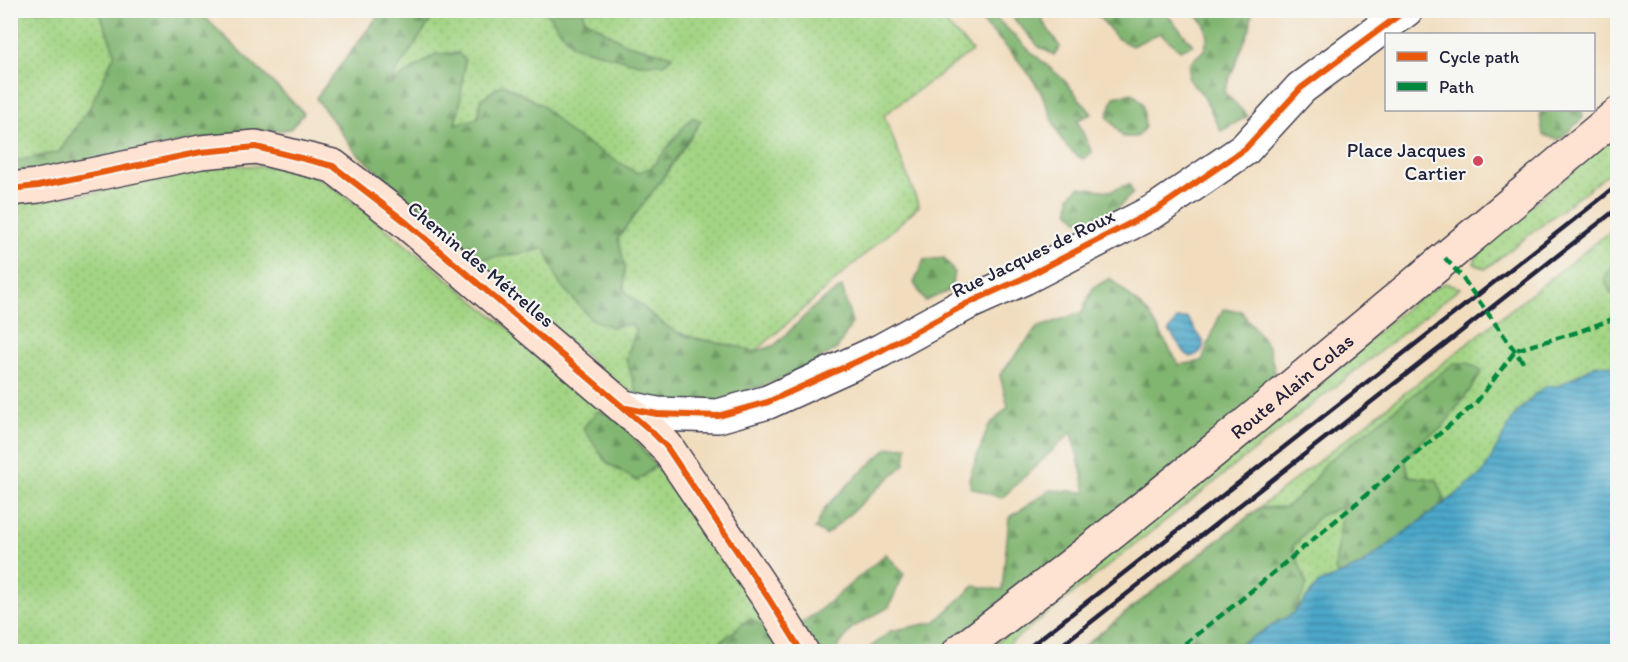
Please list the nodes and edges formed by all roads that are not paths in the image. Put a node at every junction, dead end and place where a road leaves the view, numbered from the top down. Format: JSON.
{"nodes":[{"id":1,"x":1406,"y":10,"type":"edge"},
{"id":2,"x":1617,"y":114,"type":"edge"},
{"id":3,"x":10,"y":189,"type":"edge"},
{"id":4,"x":624,"y":407,"type":"junction"},
{"id":5,"x":802,"y":651,"type":"edge"},
{"id":6,"x":959,"y":651,"type":"edge"}],
"edges":[{"from":1,"to":4,"type":"street","name":"Rue Jacques de Roux"},
{"from":2,"to":6,"type":"street","name":"Route Alain Colas"},
{"from":3,"to":4,"type":"street","name":"Chemin des Métrelles"},
{"from":4,"to":5,"type":"street","name":"Chemin des Métrelles"}]}
